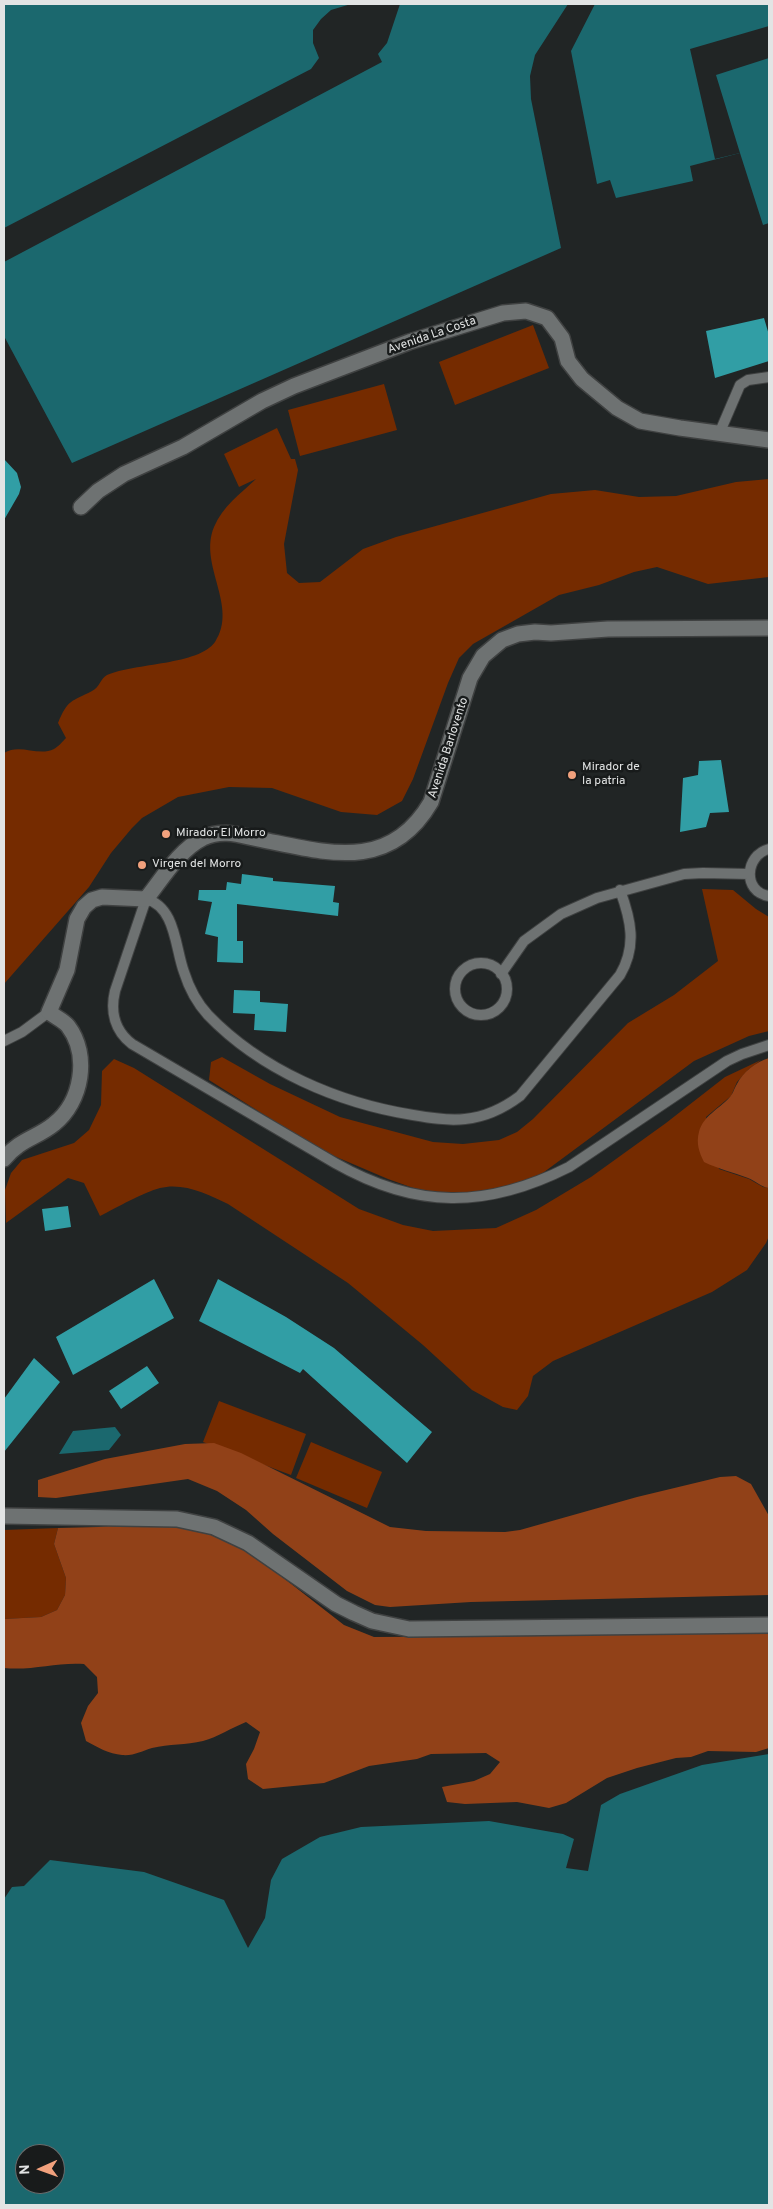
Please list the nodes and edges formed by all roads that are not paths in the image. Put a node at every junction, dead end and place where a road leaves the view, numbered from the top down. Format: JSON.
{"nodes":[{"id":1,"x":769,"y":377,"type":"edge"},
{"id":2,"x":719,"y":434,"type":"junction"},
{"id":3,"x":769,"y":440,"type":"edge"},
{"id":4,"x":81,"y":507,"type":"dead end"},
{"id":5,"x":769,"y":628,"type":"edge"},
{"id":6,"x":769,"y":849,"type":"edge"},
{"id":7,"x":749,"y":874,"type":"junction"},
{"id":8,"x":620,"y":890,"type":"junction"},
{"id":9,"x":769,"y":896,"type":"edge"},
{"id":10,"x":146,"y":898,"type":"junction"},
{"id":11,"x":501,"y":974,"type":"junction"},
{"id":12,"x":49,"y":1012,"type":"junction"},
{"id":13,"x":4,"y":1041,"type":"edge"},
{"id":14,"x":769,"y":1045,"type":"edge"},
{"id":15,"x":4,"y":1159,"type":"edge"},
{"id":16,"x":4,"y":1516,"type":"edge"},
{"id":17,"x":769,"y":1625,"type":"edge"}],
"edges":[{"from":1,"to":2,"type":"lane"},
{"from":2,"to":3,"type":"street","name":"Avenida La Costa"},
{"from":2,"to":4,"type":"street","name":"Avenida La Costa"},
{"from":5,"to":10,"type":"street","name":"Avenida Barlovento"},
{"from":6,"to":7,"type":"lane"},
{"from":7,"to":8,"type":"lane"},
{"from":7,"to":9,"type":"lane"},
{"from":8,"to":10,"type":"lane"},
{"from":8,"to":11,"type":"lane"},
{"from":10,"to":12,"type":"street"},
{"from":10,"to":14,"type":"lane"},
{"from":11,"to":11,"type":"lane"},
{"from":12,"to":13,"type":"lane"},
{"from":12,"to":15,"type":"street"},
{"from":16,"to":17,"type":"street"}]}
